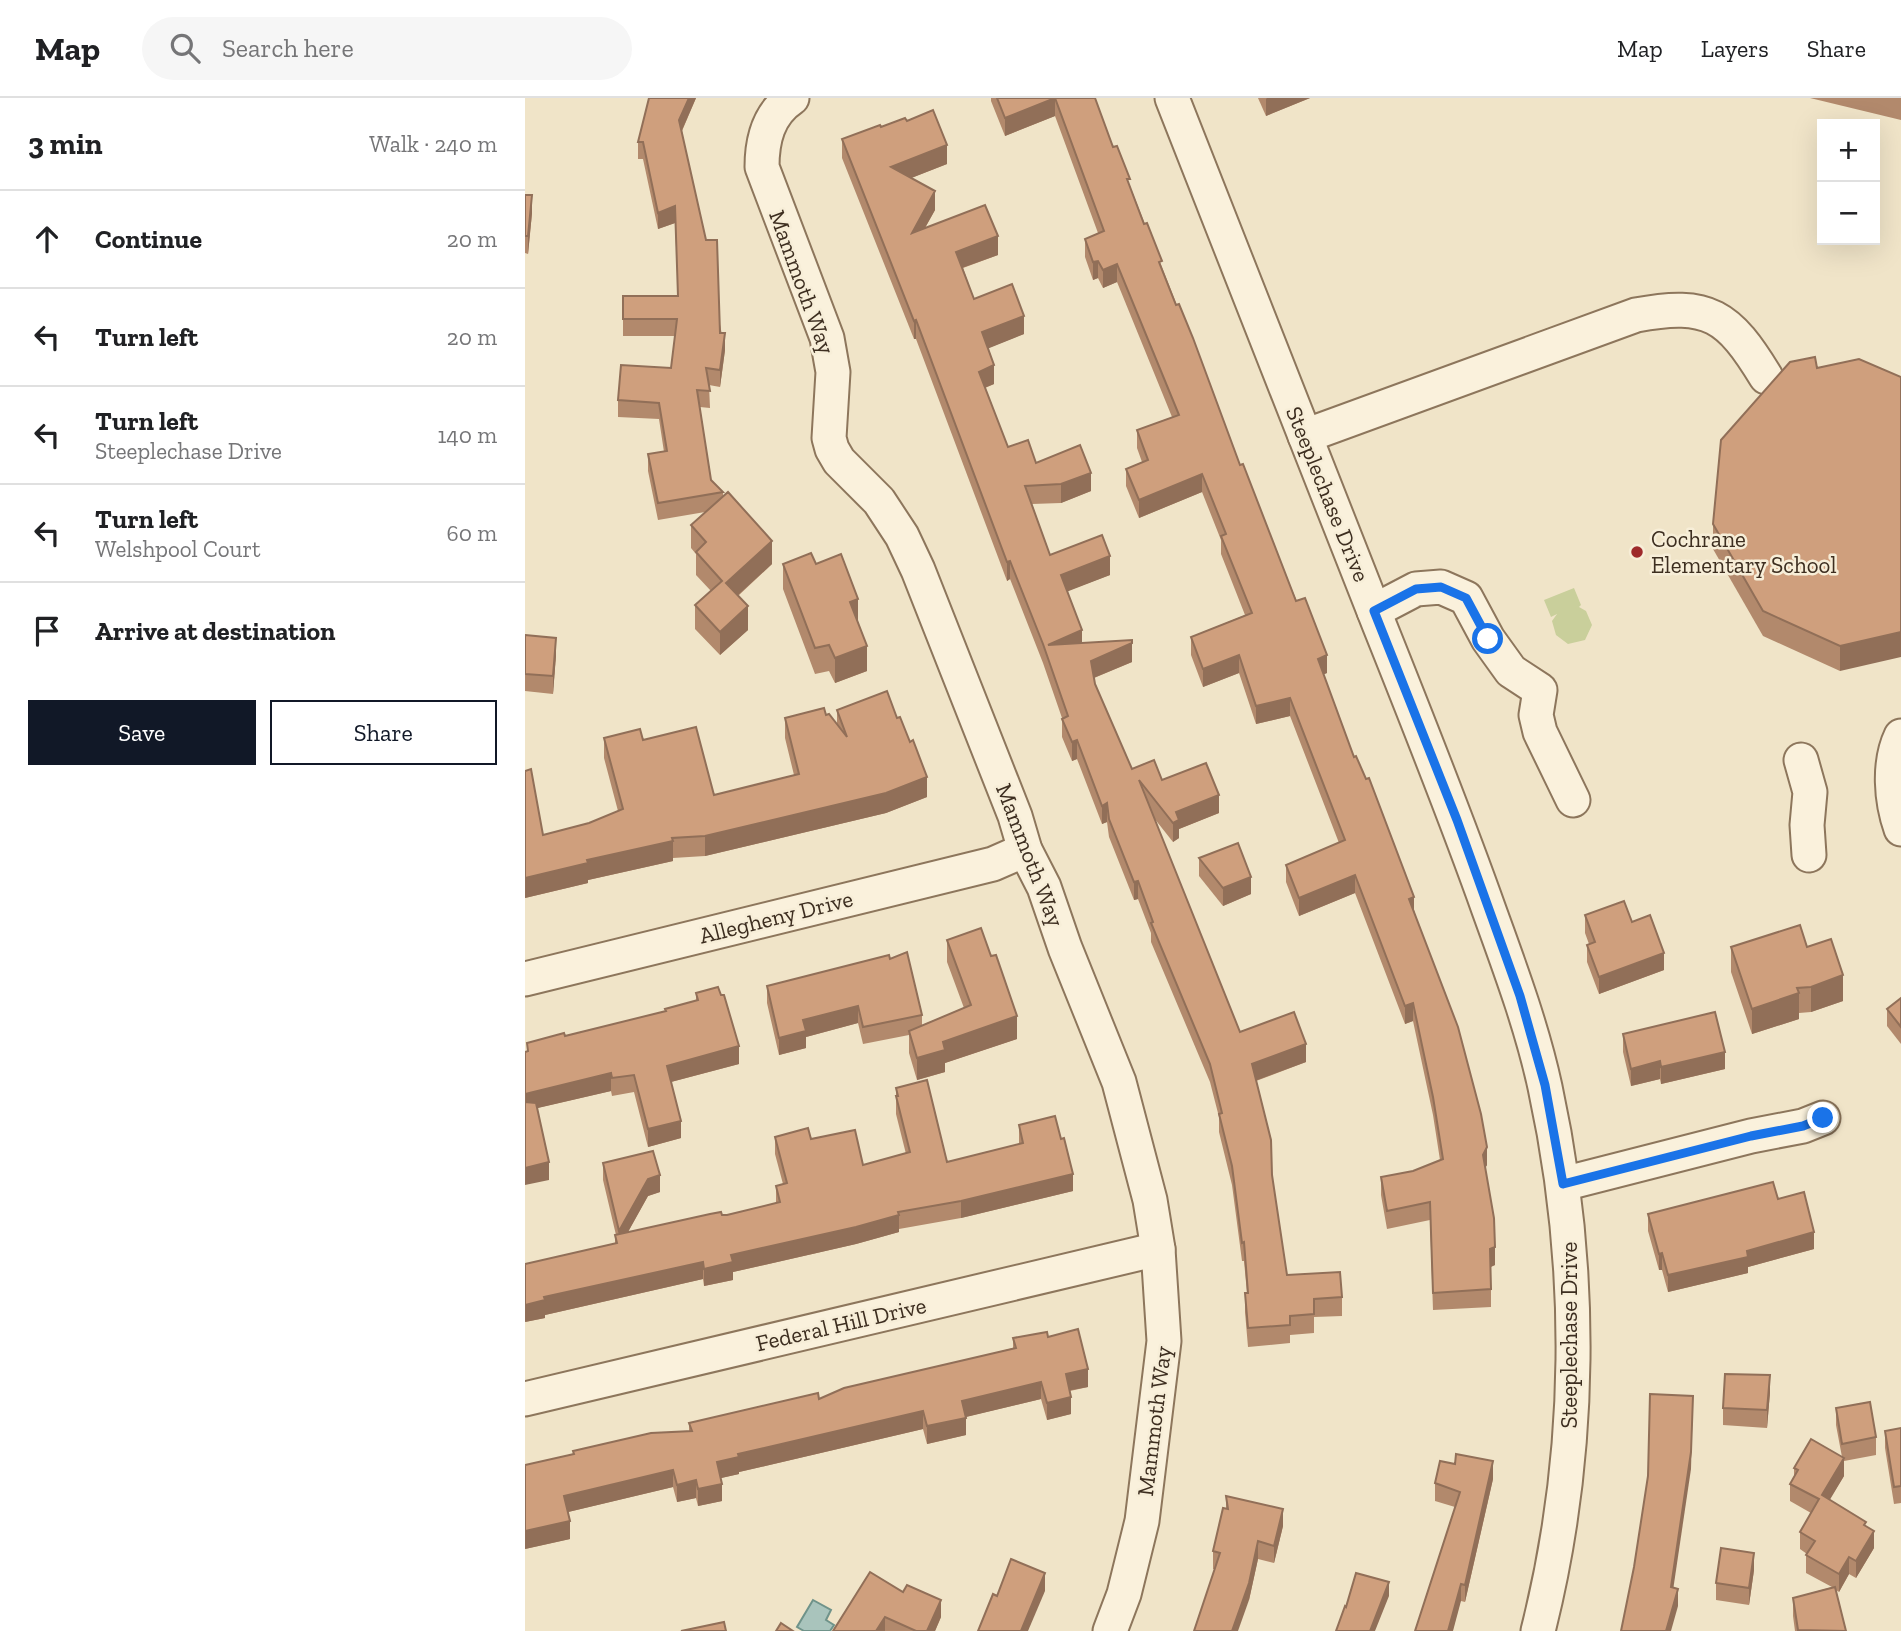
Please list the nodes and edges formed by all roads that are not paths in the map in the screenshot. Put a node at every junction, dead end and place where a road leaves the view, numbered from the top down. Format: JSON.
{"nodes":[{"id":1,"x":1172,"y":98,"type":"edge"},
{"id":2,"x":783,"y":107,"type":"edge"},
{"id":3,"x":1766,"y":377,"type":"dead end"},
{"id":4,"x":1305,"y":436,"type":"junction"},
{"id":5,"x":1374,"y":611,"type":"junction"},
{"id":6,"x":1901,"y":736,"type":"edge"},
{"id":7,"x":1801,"y":760,"type":"dead end"},
{"id":8,"x":1573,"y":800,"type":"dead end"},
{"id":9,"x":1901,"y":829,"type":"edge"},
{"id":10,"x":1025,"y":850,"type":"junction"},
{"id":11,"x":1809,"y":855,"type":"dead end"},
{"id":12,"x":525,"y":979,"type":"edge"},
{"id":13,"x":1823,"y":1118,"type":"dead end"},
{"id":14,"x":1563,"y":1184,"type":"junction"},
{"id":15,"x":1158,"y":1249,"type":"junction"},
{"id":16,"x":525,"y":1399,"type":"edge"},
{"id":17,"x":1110,"y":1631,"type":"edge"},
{"id":18,"x":1538,"y":1631,"type":"edge"}],
"edges":[{"from":1,"to":4,"type":"street","name":"Steeplechase Drive"},
{"from":2,"to":10,"type":"street","name":"Mammoth Way"},
{"from":3,"to":4,"type":"street"},
{"from":4,"to":5,"type":"street","name":"Steeplechase Drive"},
{"from":5,"to":8,"type":"street"},
{"from":5,"to":14,"type":"street","name":"Steeplechase Drive"},
{"from":6,"to":9,"type":"street"},
{"from":7,"to":11,"type":"street"},
{"from":10,"to":12,"type":"street","name":"Allegheny Drive"},
{"from":10,"to":15,"type":"street","name":"Mammoth Way"},
{"from":13,"to":14,"type":"street"},
{"from":14,"to":18,"type":"street","name":"Steeplechase Drive"},
{"from":15,"to":16,"type":"street","name":"Federal Hill Drive"},
{"from":15,"to":17,"type":"street","name":"Mammoth Way"}]}
